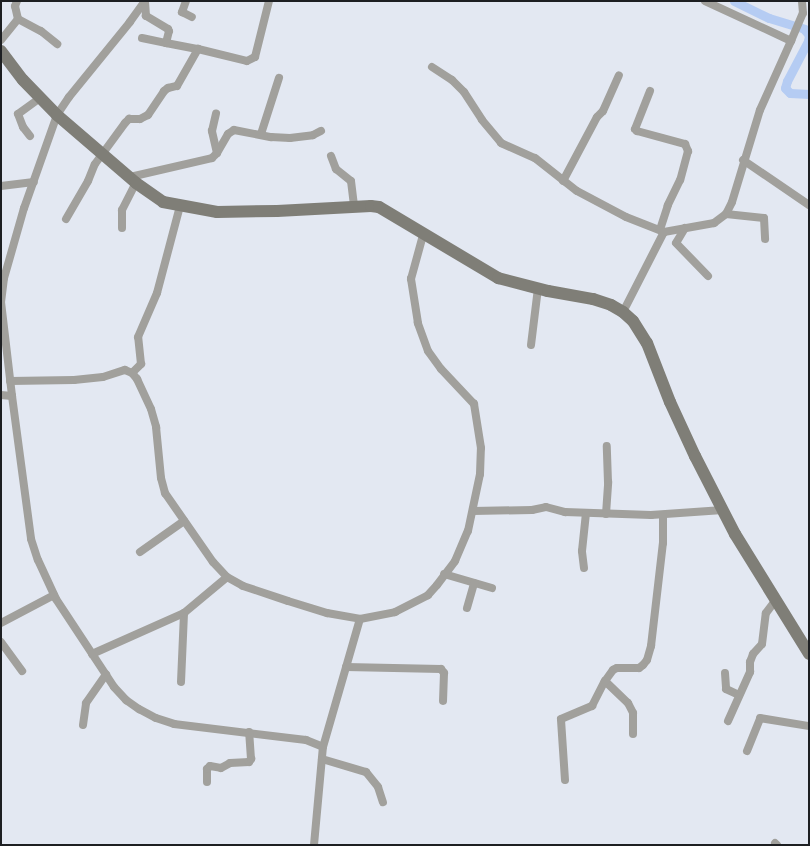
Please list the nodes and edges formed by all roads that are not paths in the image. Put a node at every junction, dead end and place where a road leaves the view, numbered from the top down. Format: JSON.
{"nodes":[{"id":1,"x":17,"y":1,"type":"edge"},
{"id":2,"x":145,"y":1,"type":"edge"},
{"id":3,"x":186,"y":1,"type":"edge"},
{"id":4,"x":269,"y":1,"type":"edge"},
{"id":5,"x":705,"y":1,"type":"edge"},
{"id":6,"x":802,"y":1,"type":"edge"},
{"id":7,"x":192,"y":17,"type":"dead end"},
{"id":8,"x":18,"y":19,"type":"junction"},
{"id":9,"x":142,"y":38,"type":"dead end"},
{"id":10,"x":1,"y":40,"type":"edge"},
{"id":11,"x":791,"y":41,"type":"junction"},
{"id":12,"x":166,"y":43,"type":"junction"},
{"id":13,"x":57,"y":44,"type":"dead end"},
{"id":14,"x":198,"y":49,"type":"junction"},
{"id":15,"x":1,"y":51,"type":"edge"},
{"id":16,"x":432,"y":67,"type":"dead end"},
{"id":17,"x":619,"y":75,"type":"dead end"},
{"id":18,"x":280,"y":78,"type":"dead end"},
{"id":19,"x":650,"y":91,"type":"dead end"},
{"id":20,"x":40,"y":98,"type":"junction"},
{"id":21,"x":216,"y":113,"type":"dead end"},
{"id":22,"x":57,"y":115,"type":"junction"},
{"id":23,"x":321,"y":130,"type":"dead end"},
{"id":24,"x":261,"y":134,"type":"junction"},
{"id":25,"x":30,"y":136,"type":"dead end"},
{"id":26,"x":217,"y":153,"type":"junction"},
{"id":27,"x":103,"y":155,"type":"junction"},
{"id":28,"x":331,"y":156,"type":"dead end"},
{"id":29,"x":743,"y":160,"type":"junction"},
{"id":30,"x":133,"y":180,"type":"junction"},
{"id":31,"x":563,"y":181,"type":"junction"},
{"id":32,"x":34,"y":182,"type":"junction"},
{"id":33,"x":1,"y":186,"type":"edge"},
{"id":34,"x":180,"y":206,"type":"junction"},
{"id":35,"x":354,"y":206,"type":"junction"},
{"id":36,"x":809,"y":206,"type":"edge"},
{"id":37,"x":726,"y":214,"type":"junction"},
{"id":38,"x":66,"y":219,"type":"dead end"},
{"id":39,"x":122,"y":228,"type":"dead end"},
{"id":40,"x":685,"y":228,"type":"junction"},
{"id":41,"x":662,"y":231,"type":"junction"},
{"id":42,"x":423,"y":235,"type":"junction"},
{"id":43,"x":765,"y":239,"type":"dead end"},
{"id":44,"x":708,"y":276,"type":"dead end"},
{"id":45,"x":538,"y":288,"type":"junction"},
{"id":46,"x":623,"y":312,"type":"junction"},
{"id":47,"x":531,"y":345,"type":"dead end"},
{"id":48,"x":132,"y":373,"type":"junction"},
{"id":49,"x":10,"y":381,"type":"junction"},
{"id":50,"x":1,"y":395,"type":"edge"},
{"id":51,"x":12,"y":396,"type":"junction"},
{"id":52,"x":607,"y":446,"type":"dead end"},
{"id":53,"x":723,"y":510,"type":"junction"},
{"id":54,"x":473,"y":511,"type":"junction"},
{"id":55,"x":586,"y":513,"type":"junction"},
{"id":56,"x":606,"y":514,"type":"junction"},
{"id":57,"x":663,"y":514,"type":"junction"},
{"id":58,"x":184,"y":521,"type":"junction"},
{"id":59,"x":140,"y":552,"type":"dead end"},
{"id":60,"x":584,"y":568,"type":"dead end"},
{"id":61,"x":444,"y":574,"type":"junction"},
{"id":62,"x":227,"y":577,"type":"junction"},
{"id":63,"x":474,"y":583,"type":"junction"},
{"id":64,"x":492,"y":588,"type":"dead end"},
{"id":65,"x":54,"y":595,"type":"junction"},
{"id":66,"x":775,"y":601,"type":"junction"},
{"id":67,"x":467,"y":608,"type":"dead end"},
{"id":68,"x":184,"y":613,"type":"junction"},
{"id":69,"x":360,"y":619,"type":"junction"},
{"id":70,"x":1,"y":623,"type":"edge"},
{"id":71,"x":1,"y":642,"type":"edge"},
{"id":72,"x":92,"y":654,"type":"junction"},
{"id":73,"x":809,"y":654,"type":"edge"},
{"id":74,"x":346,"y":667,"type":"junction"},
{"id":75,"x":22,"y":671,"type":"dead end"},
{"id":76,"x":726,"y":673,"type":"dead end"},
{"id":77,"x":106,"y":674,"type":"junction"},
{"id":78,"x":605,"y":681,"type":"junction"},
{"id":79,"x":181,"y":682,"type":"dead end"},
{"id":80,"x":740,"y":695,"type":"junction"},
{"id":81,"x":443,"y":701,"type":"dead end"},
{"id":82,"x":728,"y":721,"type":"dead end"},
{"id":83,"x":83,"y":725,"type":"dead end"},
{"id":84,"x":809,"y":726,"type":"edge"},
{"id":85,"x":248,"y":732,"type":"junction"},
{"id":86,"x":633,"y":734,"type":"dead end"},
{"id":87,"x":324,"y":747,"type":"junction"},
{"id":88,"x":747,"y":751,"type":"dead end"},
{"id":89,"x":322,"y":759,"type":"junction"},
{"id":90,"x":565,"y":780,"type":"dead end"},
{"id":91,"x":207,"y":782,"type":"dead end"},
{"id":92,"x":383,"y":802,"type":"dead end"},
{"id":93,"x":314,"y":845,"type":"edge"}],
"edges":[{"from":1,"to":8,"type":"street"},
{"from":2,"to":12,"type":"street"},
{"from":2,"to":22,"type":"street"},
{"from":3,"to":7,"type":"street"},
{"from":4,"to":14,"type":"street"},
{"from":5,"to":11,"type":"street"},
{"from":6,"to":11,"type":"street"},
{"from":8,"to":10,"type":"street"},
{"from":8,"to":13,"type":"street"},
{"from":9,"to":12,"type":"street"},
{"from":11,"to":29,"type":"street"},
{"from":12,"to":14,"type":"street"},
{"from":14,"to":27,"type":"street"},
{"from":15,"to":20,"type":"street"},
{"from":16,"to":31,"type":"street"},
{"from":17,"to":31,"type":"street"},
{"from":18,"to":24,"type":"street"},
{"from":19,"to":41,"type":"street"},
{"from":20,"to":22,"type":"street"},
{"from":20,"to":25,"type":"street"},
{"from":21,"to":26,"type":"street"},
{"from":22,"to":27,"type":"street"},
{"from":22,"to":32,"type":"street"},
{"from":23,"to":24,"type":"street"},
{"from":24,"to":26,"type":"street"},
{"from":26,"to":30,"type":"street"},
{"from":27,"to":30,"type":"street"},
{"from":27,"to":38,"type":"street"},
{"from":28,"to":35,"type":"street"},
{"from":29,"to":36,"type":"street"},
{"from":29,"to":37,"type":"street"},
{"from":30,"to":34,"type":"street"},
{"from":30,"to":39,"type":"street"},
{"from":31,"to":41,"type":"street"},
{"from":32,"to":33,"type":"street"},
{"from":32,"to":49,"type":"street"},
{"from":34,"to":35,"type":"street"},
{"from":34,"to":48,"type":"street"},
{"from":35,"to":42,"type":"street"},
{"from":37,"to":40,"type":"street"},
{"from":37,"to":43,"type":"street"},
{"from":40,"to":41,"type":"street"},
{"from":40,"to":44,"type":"street"},
{"from":41,"to":46,"type":"street"},
{"from":42,"to":45,"type":"street"},
{"from":42,"to":54,"type":"street"},
{"from":45,"to":46,"type":"street"},
{"from":45,"to":47,"type":"street"},
{"from":46,"to":53,"type":"street"},
{"from":48,"to":49,"type":"street"},
{"from":48,"to":58,"type":"street"},
{"from":49,"to":51,"type":"street"},
{"from":50,"to":51,"type":"street"},
{"from":51,"to":65,"type":"street"},
{"from":52,"to":56,"type":"street"},
{"from":53,"to":57,"type":"street"},
{"from":53,"to":66,"type":"street"},
{"from":54,"to":55,"type":"street"},
{"from":54,"to":61,"type":"street"},
{"from":55,"to":56,"type":"street"},
{"from":55,"to":60,"type":"street"},
{"from":56,"to":57,"type":"street"},
{"from":57,"to":78,"type":"street"},
{"from":58,"to":59,"type":"street"},
{"from":58,"to":62,"type":"street"},
{"from":61,"to":63,"type":"street"},
{"from":61,"to":69,"type":"street"},
{"from":62,"to":68,"type":"street"},
{"from":62,"to":69,"type":"street"},
{"from":63,"to":64,"type":"street"},
{"from":63,"to":67,"type":"street"},
{"from":65,"to":70,"type":"street"},
{"from":65,"to":72,"type":"street"},
{"from":66,"to":73,"type":"street"},
{"from":66,"to":80,"type":"street"},
{"from":68,"to":72,"type":"street"},
{"from":68,"to":79,"type":"street"},
{"from":69,"to":74,"type":"street"},
{"from":71,"to":75,"type":"street"},
{"from":72,"to":77,"type":"street"},
{"from":74,"to":81,"type":"street"},
{"from":74,"to":87,"type":"street"},
{"from":76,"to":80,"type":"street"},
{"from":77,"to":83,"type":"street"},
{"from":77,"to":85,"type":"street"},
{"from":78,"to":86,"type":"street"},
{"from":78,"to":90,"type":"street"},
{"from":80,"to":82,"type":"street"},
{"from":84,"to":88,"type":"street"},
{"from":85,"to":87,"type":"street"},
{"from":85,"to":91,"type":"street"},
{"from":87,"to":89,"type":"street"},
{"from":89,"to":92,"type":"street"},
{"from":89,"to":93,"type":"street"}]}
